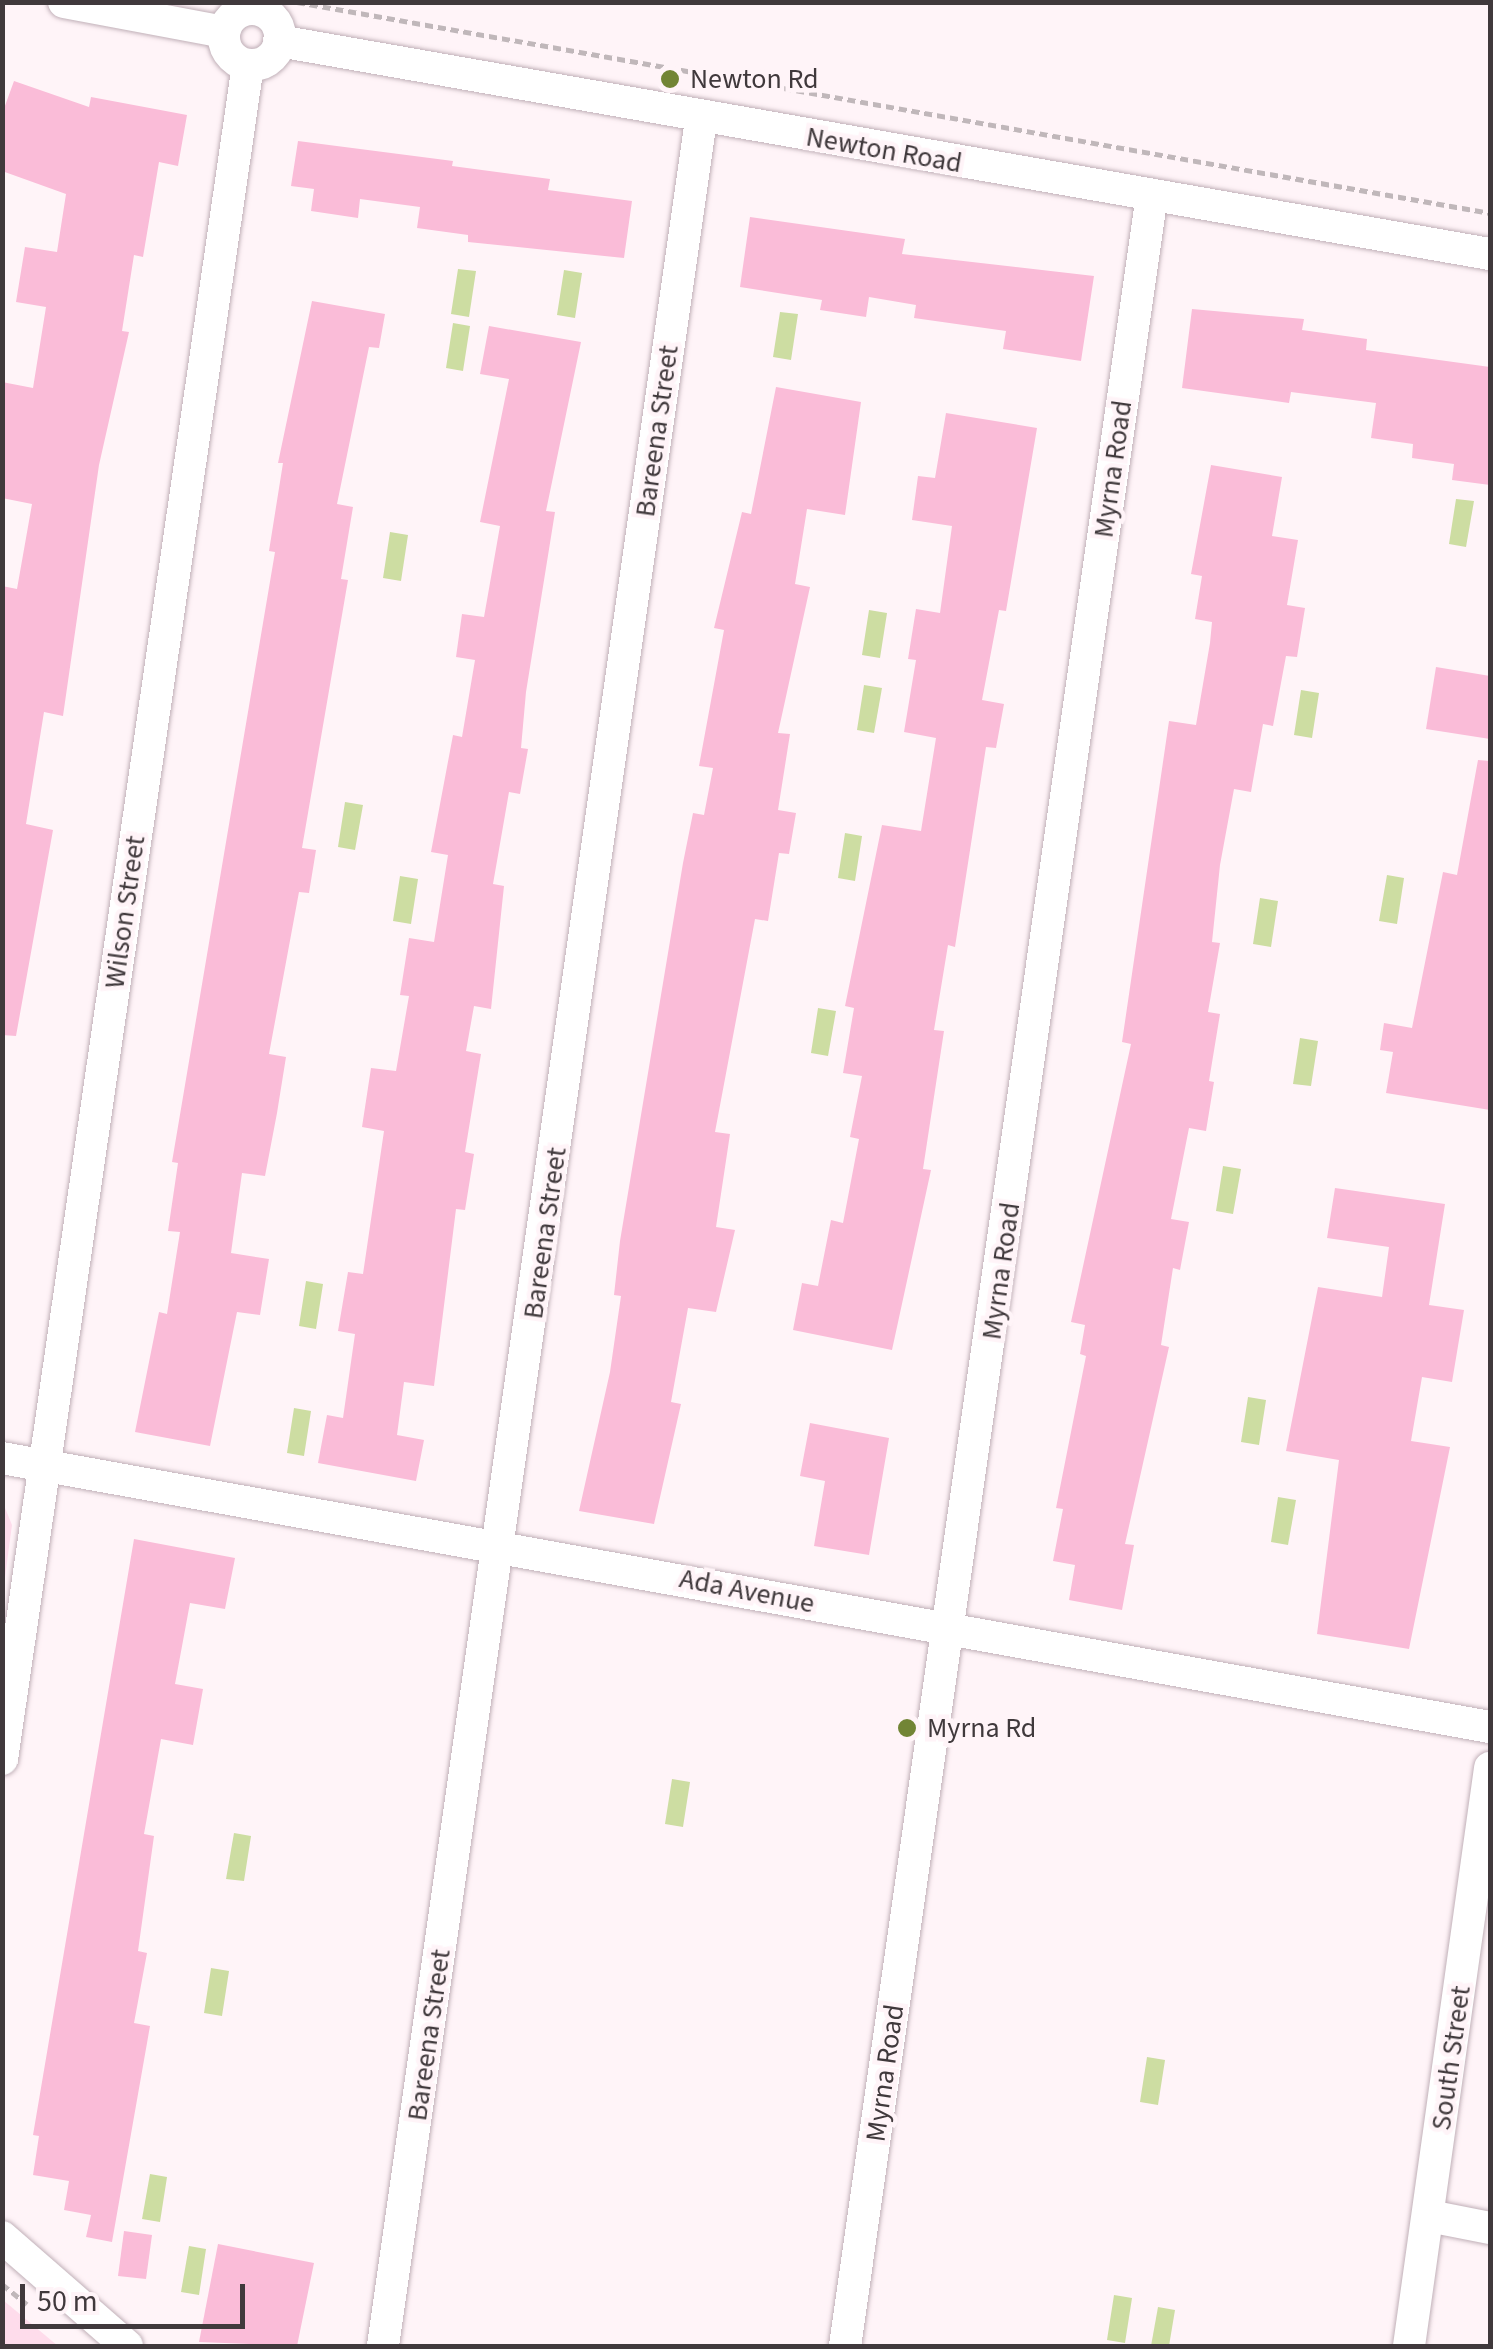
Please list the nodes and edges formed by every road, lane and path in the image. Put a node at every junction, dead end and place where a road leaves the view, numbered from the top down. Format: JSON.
{"nodes":[{"id":1,"x":64,"y":2,"type":"edge"},
{"id":2,"x":297,"y":2,"type":"edge"},
{"id":3,"x":256,"y":6,"type":"edge"},
{"id":4,"x":224,"y":32,"type":"junction"},
{"id":5,"x":279,"y":41,"type":"junction"},
{"id":6,"x":248,"y":65,"type":"junction"},
{"id":7,"x":701,"y":119,"type":"junction"},
{"id":8,"x":1152,"y":195,"type":"junction"},
{"id":9,"x":1490,"y":213,"type":"edge"},
{"id":10,"x":1490,"y":254,"type":"edge"},
{"id":11,"x":2,"y":1458,"type":"edge"},
{"id":12,"x":45,"y":1466,"type":"junction"},
{"id":13,"x":502,"y":1544,"type":"junction"},
{"id":14,"x":950,"y":1632,"type":"junction"},
{"id":15,"x":1490,"y":1727,"type":"edge"},
{"id":16,"x":2,"y":1759,"type":"edge"},
{"id":17,"x":1490,"y":1768,"type":"edge"},
{"id":18,"x":1429,"y":2216,"type":"junction"},
{"id":19,"x":1490,"y":2228,"type":"edge"},
{"id":20,"x":2,"y":2237,"type":"edge"},
{"id":21,"x":127,"y":2346,"type":"edge"},
{"id":22,"x":383,"y":2346,"type":"edge"},
{"id":23,"x":845,"y":2346,"type":"edge"},
{"id":24,"x":1409,"y":2346,"type":"edge"}],
"edges":[{"from":1,"to":4,"type":"street"},
{"from":2,"to":9,"type":"path"},
{"from":3,"to":4,"type":"street"},
{"from":3,"to":5,"type":"street"},
{"from":4,"to":6,"type":"street"},
{"from":5,"to":6,"type":"street"},
{"from":5,"to":7,"type":"street","name":"Newton Road"},
{"from":6,"to":12,"type":"street","name":"Wilson Street"},
{"from":7,"to":8,"type":"street","name":"Newton Road"},
{"from":7,"to":13,"type":"street","name":"Bareena Street"},
{"from":8,"to":10,"type":"street","name":"Newton Road"},
{"from":8,"to":14,"type":"street","name":"Myrna Road"},
{"from":11,"to":12,"type":"street","name":"Ada Avenue"},
{"from":12,"to":13,"type":"street","name":"Ada Avenue"},
{"from":12,"to":16,"type":"street","name":"Wilson Street"},
{"from":13,"to":14,"type":"street","name":"Ada Avenue"},
{"from":13,"to":22,"type":"street","name":"Bareena Street"},
{"from":14,"to":15,"type":"street","name":"Ada Avenue"},
{"from":14,"to":23,"type":"street","name":"Myrna Road"},
{"from":17,"to":18,"type":"street","name":"South Street"},
{"from":18,"to":19,"type":"street"},
{"from":18,"to":24,"type":"street","name":"South Street"},
{"from":20,"to":21,"type":"street"}]}
